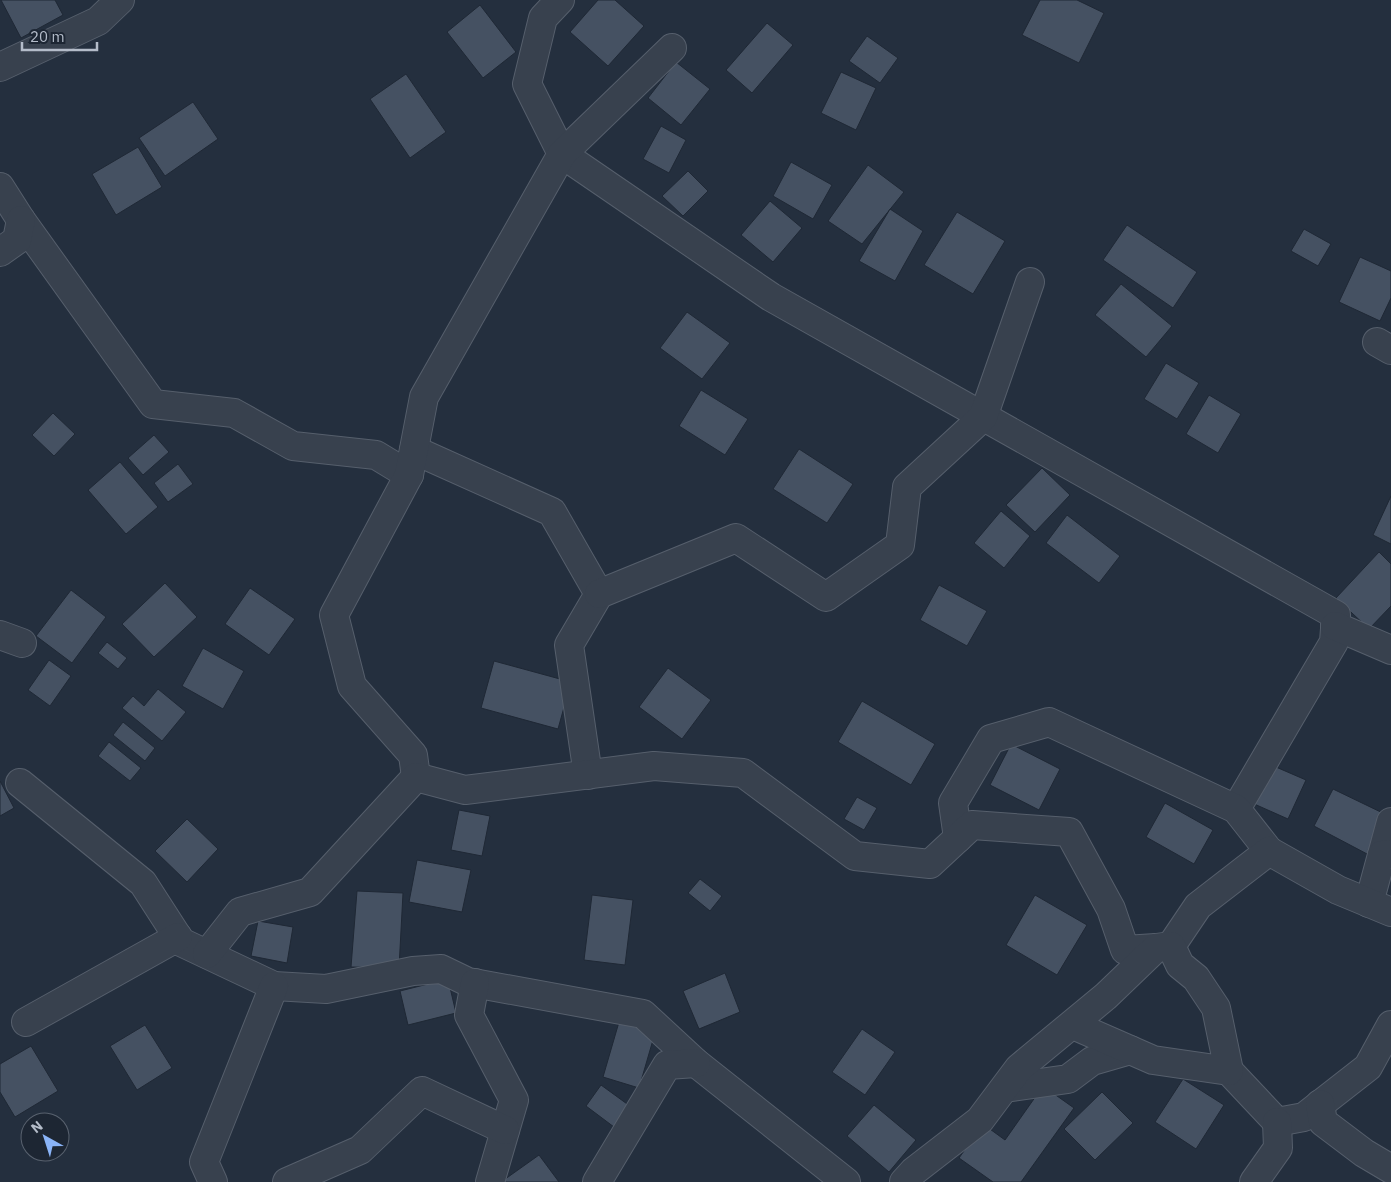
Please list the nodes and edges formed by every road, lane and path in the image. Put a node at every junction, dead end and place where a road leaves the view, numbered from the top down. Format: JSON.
{"nodes":[{"id":1,"x":120,"y":0,"type":"edge"},
{"id":2,"x":544,"y":6,"type":"edge"},
{"id":3,"x":672,"y":48,"type":"dead end"},
{"id":4,"x":0,"y":67,"type":"edge"},
{"id":5,"x":562,"y":154,"type":"junction"},
{"id":6,"x":0,"y":187,"type":"edge"},
{"id":7,"x":22,"y":220,"type":"junction"},
{"id":8,"x":0,"y":252,"type":"edge"},
{"id":9,"x":1030,"y":282,"type":"dead end"},
{"id":10,"x":983,"y":417,"type":"junction"},
{"id":11,"x":411,"y":462,"type":"junction"},
{"id":12,"x":599,"y":594,"type":"junction"},
{"id":13,"x":1335,"y":626,"type":"junction"},
{"id":14,"x":1391,"y":650,"type":"edge"},
{"id":15,"x":588,"y":775,"type":"junction"},
{"id":16,"x":416,"y":776,"type":"junction"},
{"id":17,"x":20,"y":783,"type":"dead end"},
{"id":18,"x":1236,"y":809,"type":"junction"},
{"id":19,"x":1391,"y":822,"type":"edge"},
{"id":20,"x":958,"y":838,"type":"junction"},
{"id":21,"x":1270,"y":851,"type":"junction"},
{"id":22,"x":1387,"y":854,"type":"edge"},
{"id":23,"x":1380,"y":907,"type":"edge"},
{"id":24,"x":178,"y":936,"type":"junction"},
{"id":25,"x":1164,"y":947,"type":"junction"},
{"id":26,"x":207,"y":954,"type":"junction"},
{"id":27,"x":475,"y":983,"type":"junction"},
{"id":28,"x":274,"y":986,"type":"junction"},
{"id":29,"x":26,"y":1022,"type":"dead end"},
{"id":30,"x":1072,"y":1025,"type":"junction"},
{"id":31,"x":1391,"y":1025,"type":"edge"},
{"id":32,"x":1130,"y":1050,"type":"junction"},
{"id":33,"x":696,"y":1063,"type":"junction"},
{"id":34,"x":1229,"y":1071,"type":"junction"},
{"id":35,"x":1005,"y":1088,"type":"junction"},
{"id":36,"x":1320,"y":1104,"type":"junction"},
{"id":37,"x":1277,"y":1122,"type":"junction"},
{"id":38,"x":505,"y":1130,"type":"junction"},
{"id":39,"x":1391,"y":1169,"type":"edge"},
{"id":40,"x":213,"y":1182,"type":"edge"},
{"id":41,"x":287,"y":1182,"type":"edge"},
{"id":42,"x":490,"y":1182,"type":"edge"},
{"id":43,"x":597,"y":1182,"type":"edge"},
{"id":44,"x":846,"y":1182,"type":"edge"},
{"id":45,"x":904,"y":1182,"type":"edge"},
{"id":46,"x":1254,"y":1182,"type":"edge"}],
"edges":[{"from":1,"to":4,"type":"street"},
{"from":2,"to":5,"type":"street"},
{"from":3,"to":5,"type":"street"},
{"from":5,"to":10,"type":"street"},
{"from":5,"to":11,"type":"street"},
{"from":6,"to":7,"type":"street"},
{"from":7,"to":8,"type":"street"},
{"from":7,"to":11,"type":"street"},
{"from":9,"to":10,"type":"street"},
{"from":10,"to":12,"type":"street"},
{"from":10,"to":13,"type":"street"},
{"from":11,"to":12,"type":"street"},
{"from":11,"to":16,"type":"street"},
{"from":12,"to":15,"type":"street"},
{"from":13,"to":14,"type":"street"},
{"from":13,"to":18,"type":"street"},
{"from":15,"to":16,"type":"street"},
{"from":15,"to":20,"type":"street"},
{"from":16,"to":26,"type":"street"},
{"from":17,"to":24,"type":"street"},
{"from":18,"to":20,"type":"street"},
{"from":18,"to":21,"type":"street"},
{"from":19,"to":22,"type":"street"},
{"from":20,"to":25,"type":"street"},
{"from":21,"to":23,"type":"street"},
{"from":21,"to":25,"type":"street"},
{"from":22,"to":23,"type":"street"},
{"from":24,"to":26,"type":"street"},
{"from":24,"to":29,"type":"street"},
{"from":25,"to":30,"type":"street"},
{"from":25,"to":34,"type":"street"},
{"from":26,"to":28,"type":"street"},
{"from":27,"to":28,"type":"street"},
{"from":27,"to":33,"type":"street"},
{"from":27,"to":38,"type":"street"},
{"from":28,"to":40,"type":"street"},
{"from":30,"to":32,"type":"street"},
{"from":30,"to":35,"type":"street"},
{"from":31,"to":36,"type":"street"},
{"from":32,"to":34,"type":"street"},
{"from":32,"to":35,"type":"street"},
{"from":33,"to":43,"type":"street"},
{"from":33,"to":44,"type":"street"},
{"from":34,"to":37,"type":"street"},
{"from":35,"to":45,"type":"street"},
{"from":36,"to":37,"type":"street"},
{"from":36,"to":39,"type":"street"},
{"from":37,"to":46,"type":"street"},
{"from":38,"to":41,"type":"street"},
{"from":38,"to":42,"type":"street"}]}
